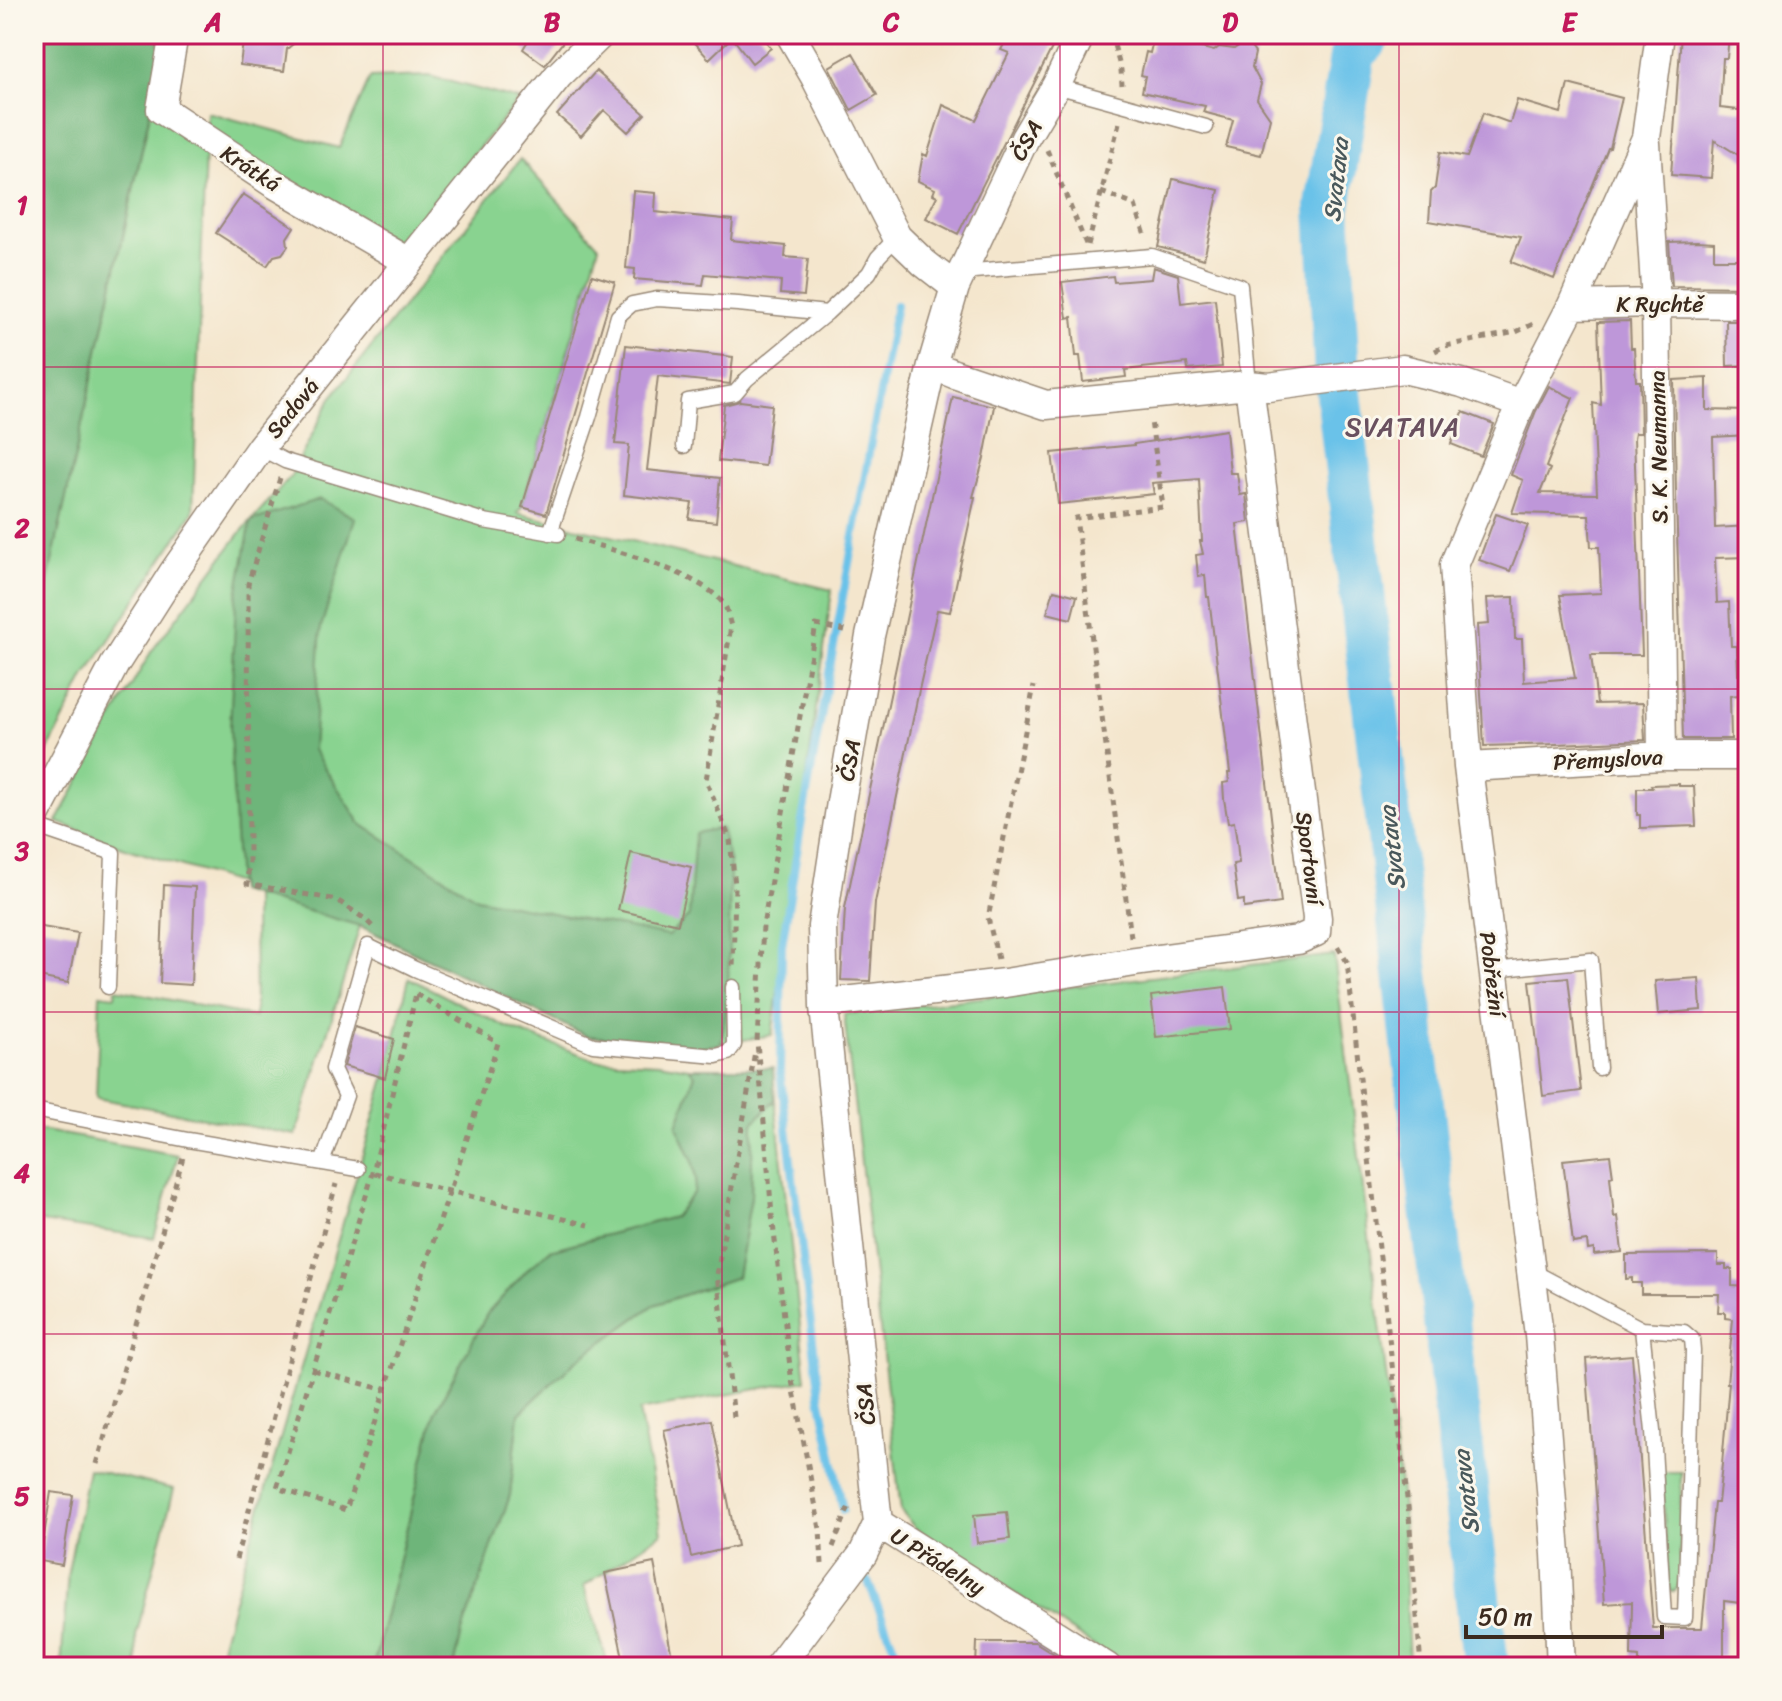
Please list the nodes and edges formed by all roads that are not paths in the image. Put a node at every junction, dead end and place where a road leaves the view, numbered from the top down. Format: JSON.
{"nodes":[{"id":1,"x":174,"y":34,"type":"edge"},
{"id":2,"x":601,"y":34,"type":"edge"},
{"id":3,"x":790,"y":34,"type":"edge"},
{"id":4,"x":1081,"y":34,"type":"edge"},
{"id":5,"x":1660,"y":34,"type":"edge"},
{"id":6,"x":1056,"y":86,"type":"junction"},
{"id":7,"x":1206,"y":127,"type":"dead end"},
{"id":8,"x":1646,"y":138,"type":"junction"},
{"id":9,"x":897,"y":237,"type":"junction"},
{"id":10,"x":409,"y":262,"type":"junction"},
{"id":11,"x":959,"y":280,"type":"junction"},
{"id":12,"x":1656,"y":303,"type":"junction"},
{"id":13,"x":1748,"y":304,"type":"edge"},
{"id":14,"x":1572,"y":305,"type":"junction"},
{"id":15,"x":827,"y":313,"type":"junction"},
{"id":16,"x":932,"y":365,"type":"junction"},
{"id":17,"x":1258,"y":386,"type":"junction"},
{"id":18,"x":1521,"y":404,"type":"junction"},
{"id":19,"x":684,"y":446,"type":"dead end"},
{"id":20,"x":273,"y":455,"type":"junction"},
{"id":21,"x":1662,"y":756,"type":"junction"},
{"id":22,"x":1748,"y":756,"type":"edge"},
{"id":23,"x":1468,"y":767,"type":"junction"},
{"id":24,"x":34,"y":818,"type":"edge"},
{"id":25,"x":34,"y":826,"type":"edge"},
{"id":26,"x":1493,"y":970,"type":"junction"},
{"id":27,"x":108,"y":987,"type":"dead end"},
{"id":28,"x":733,"y":987,"type":"road end"},
{"id":29,"x":824,"y":1007,"type":"junction"},
{"id":30,"x":1599,"y":1068,"type":"dead end"},
{"id":31,"x":34,"y":1110,"type":"edge"},
{"id":32,"x":322,"y":1163,"type":"junction"},
{"id":33,"x":366,"y":1171,"type":"road end"},
{"id":34,"x":1530,"y":1270,"type":"junction"},
{"id":35,"x":1642,"y":1329,"type":"junction"},
{"id":36,"x":876,"y":1528,"type":"junction"},
{"id":37,"x":778,"y":1667,"type":"edge"},
{"id":38,"x":1107,"y":1667,"type":"edge"},
{"id":39,"x":1561,"y":1667,"type":"edge"}],
"edges":[{"from":1,"to":10,"type":"street","name":"Krátká"},
{"from":2,"to":10,"type":"street","name":"Sadová"},
{"from":3,"to":9,"type":"street"},
{"from":4,"to":6,"type":"street","name":"ČSA"},
{"from":5,"to":8,"type":"street","name":"S. K. Neumanna"},
{"from":6,"to":7,"type":"lane"},
{"from":6,"to":11,"type":"street","name":"ČSA"},
{"from":8,"to":12,"type":"street","name":"S. K. Neumanna"},
{"from":8,"to":14,"type":"street","name":"S. K. Neumanna"},
{"from":9,"to":11,"type":"street"},
{"from":9,"to":15,"type":"lane"},
{"from":10,"to":20,"type":"street","name":"Sadová"},
{"from":11,"to":16,"type":"street","name":"ČSA"},
{"from":11,"to":17,"type":"lane"},
{"from":12,"to":13,"type":"street","name":"K Rychtě"},
{"from":12,"to":14,"type":"street","name":"K Rychtě"},
{"from":12,"to":21,"type":"street","name":"S. K. Neumanna"},
{"from":14,"to":18,"type":"street","name":"Pobřežní"},
{"from":15,"to":19,"type":"lane"},
{"from":15,"to":20,"type":"lane"},
{"from":16,"to":17,"type":"street"},
{"from":16,"to":29,"type":"street","name":"ČSA"},
{"from":17,"to":18,"type":"street"},
{"from":17,"to":29,"type":"street","name":"Sportovní"},
{"from":18,"to":23,"type":"street","name":"Pobřežní"},
{"from":20,"to":24,"type":"street","name":"Sadová"},
{"from":21,"to":22,"type":"street","name":"Přemyslova"},
{"from":21,"to":23,"type":"street","name":"Přemyslova"},
{"from":23,"to":26,"type":"street","name":"Pobřežní"},
{"from":25,"to":27,"type":"lane"},
{"from":26,"to":30,"type":"lane"},
{"from":26,"to":34,"type":"street","name":"Pobřežní"},
{"from":28,"to":32,"type":"lane"},
{"from":29,"to":36,"type":"street","name":"ČSA"},
{"from":31,"to":32,"type":"lane"},
{"from":32,"to":33,"type":"lane"},
{"from":34,"to":35,"type":"lane"},
{"from":34,"to":39,"type":"street","name":"Pobřežní"},
{"from":35,"to":35,"type":"lane"},
{"from":36,"to":37,"type":"street","name":"U Přádelny"},
{"from":36,"to":38,"type":"street","name":"U Přádelny"}]}
